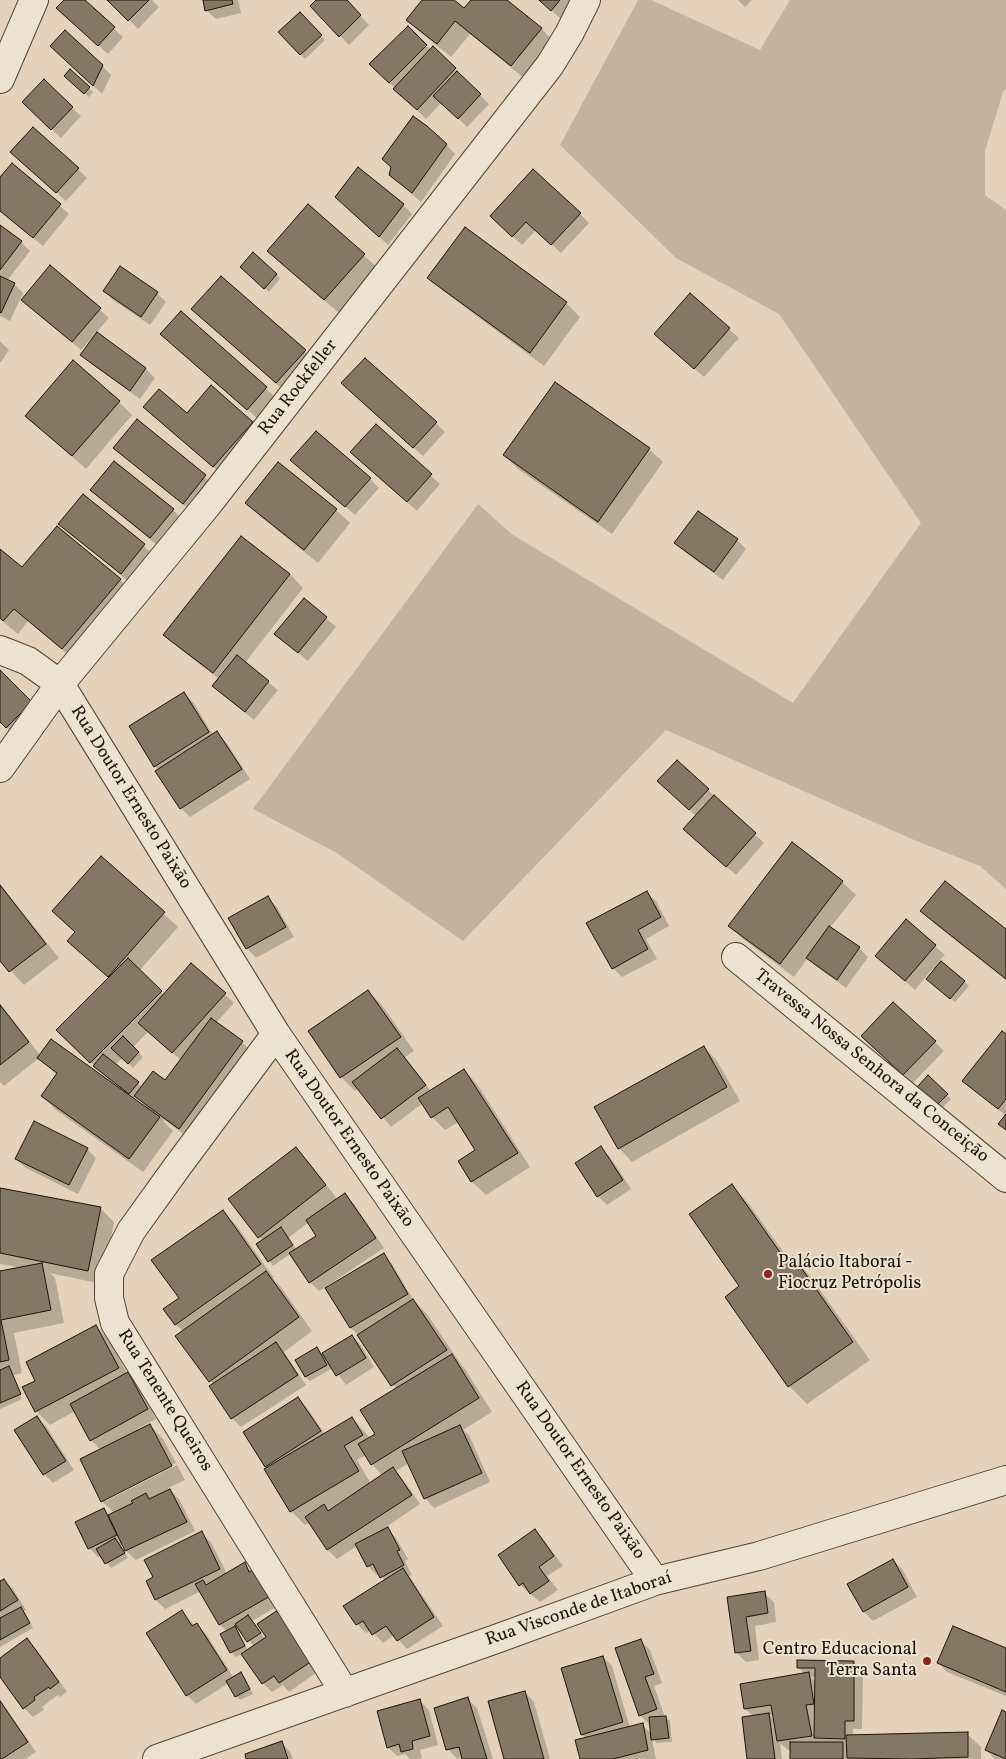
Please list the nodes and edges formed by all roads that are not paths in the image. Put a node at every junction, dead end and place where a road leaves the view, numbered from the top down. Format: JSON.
{"nodes":[{"id":1,"x":34,"y":0,"type":"edge"},
{"id":2,"x":586,"y":0,"type":"edge"},
{"id":3,"x":0,"y":79,"type":"edge"},
{"id":4,"x":0,"y":650,"type":"edge"},
{"id":5,"x":60,"y":684,"type":"junction"},
{"id":6,"x":0,"y":768,"type":"edge"},
{"id":7,"x":736,"y":957,"type":"dead end"},
{"id":8,"x":276,"y":1034,"type":"junction"},
{"id":9,"x":1006,"y":1178,"type":"edge"},
{"id":10,"x":1006,"y":1480,"type":"edge"},
{"id":11,"x":655,"y":1581,"type":"junction"},
{"id":12,"x":345,"y":1693,"type":"junction"},
{"id":13,"x":158,"y":1759,"type":"edge"}],
"edges":[{"from":1,"to":3,"type":"street"},
{"from":2,"to":5,"type":"street","name":"Rua Rockfeller"},
{"from":4,"to":5,"type":"street"},
{"from":5,"to":6,"type":"street","name":"Rua Rockfeller"},
{"from":5,"to":8,"type":"street","name":"Rua Doutor Ernesto Paixão"},
{"from":7,"to":9,"type":"street","name":"Travessa Nossa Senhora da Conceição"},
{"from":8,"to":11,"type":"street","name":"Rua Doutor Ernesto Paixão"},
{"from":8,"to":12,"type":"street","name":"Rua Tenente Queiros"},
{"from":10,"to":11,"type":"street","name":"Rua Visconde de Itaboraí"},
{"from":11,"to":12,"type":"street","name":"Rua Visconde de Itaboraí"},
{"from":12,"to":13,"type":"street","name":"Rua Visconde de Itaboraí"}]}
